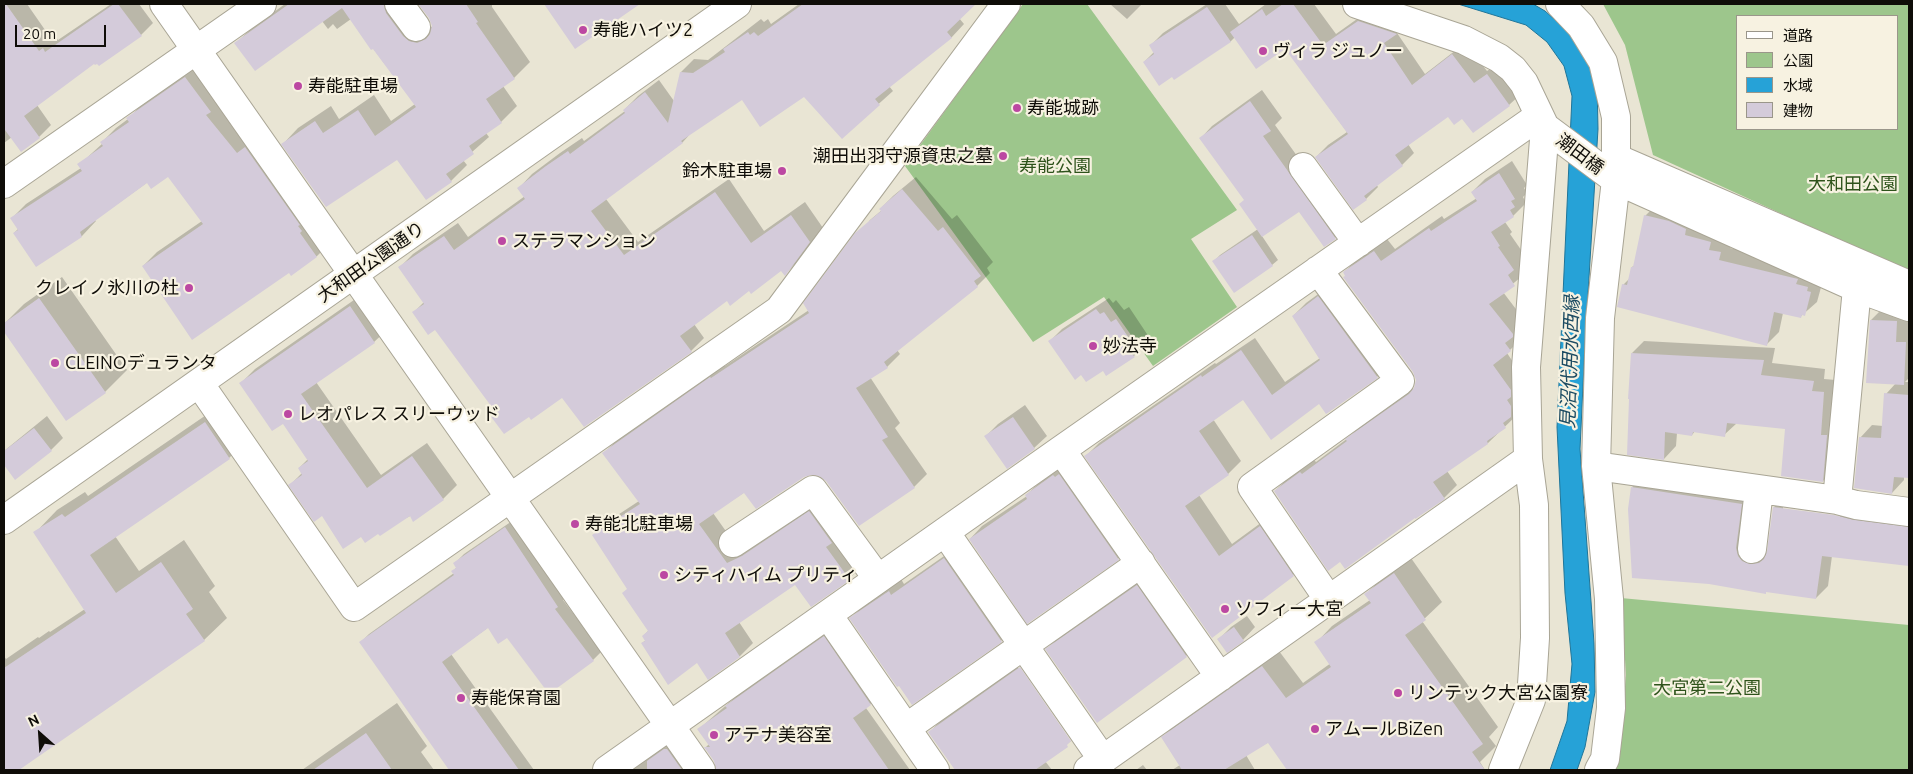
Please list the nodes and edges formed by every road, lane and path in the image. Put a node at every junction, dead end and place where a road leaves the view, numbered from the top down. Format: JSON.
{"nodes":[{"id":1,"x":164,"y":4,"type":"edge"},
{"id":2,"x":262,"y":4,"type":"edge"},
{"id":3,"x":399,"y":4,"type":"edge"},
{"id":4,"x":738,"y":4,"type":"edge"},
{"id":5,"x":1006,"y":4,"type":"edge"},
{"id":6,"x":1357,"y":4,"type":"edge"},
{"id":7,"x":1560,"y":4,"type":"edge"},
{"id":8,"x":416,"y":27,"type":"dead end"},
{"id":9,"x":196,"y":50,"type":"junction"},
{"id":10,"x":1542,"y":121,"type":"junction"},
{"id":11,"x":1303,"y":167,"type":"dead end"},
{"id":12,"x":1616,"y":170,"type":"junction"},
{"id":13,"x":4,"y":184,"type":"edge"},
{"id":14,"x":1358,"y":242,"type":"junction"},
{"id":15,"x":1318,"y":270,"type":"junction"},
{"id":16,"x":354,"y":274,"type":"junction"},
{"id":17,"x":1909,"y":285,"type":"edge"},
{"id":18,"x":1857,"y":288,"type":"junction"},
{"id":19,"x":1909,"y":307,"type":"edge"},
{"id":20,"x":199,"y":383,"type":"junction"},
{"id":21,"x":1061,"y":450,"type":"junction"},
{"id":22,"x":1528,"y":459,"type":"junction"},
{"id":23,"x":1596,"y":466,"type":"junction"},
{"id":24,"x":1759,"y":490,"type":"junction"},
{"id":25,"x":510,"y":499,"type":"junction"},
{"id":26,"x":1837,"y":500,"type":"junction"},
{"id":27,"x":1909,"y":512,"type":"edge"},
{"id":28,"x":4,"y":520,"type":"edge"},
{"id":29,"x":945,"y":532,"type":"junction"},
{"id":30,"x":733,"y":543,"type":"dead end"},
{"id":31,"x":1752,"y":549,"type":"dead end"},
{"id":32,"x":1141,"y":563,"type":"junction"},
{"id":33,"x":878,"y":580,"type":"junction"},
{"id":34,"x":1329,"y":600,"type":"junction"},
{"id":35,"x":828,"y":615,"type":"junction"},
{"id":36,"x":1024,"y":646,"type":"junction"},
{"id":37,"x":1220,"y":677,"type":"junction"},
{"id":38,"x":670,"y":726,"type":"junction"},
{"id":39,"x":906,"y":728,"type":"junction"},
{"id":40,"x":1095,"y":765,"type":"edge"},
{"id":41,"x":607,"y":770,"type":"edge"},
{"id":42,"x":701,"y":770,"type":"edge"},
{"id":43,"x":935,"y":770,"type":"edge"},
{"id":44,"x":1503,"y":770,"type":"edge"},
{"id":45,"x":1599,"y":770,"type":"edge"}],
"edges":[{"from":1,"to":9,"type":"street"},
{"from":2,"to":9,"type":"street"},
{"from":3,"to":8,"type":"street"},
{"from":4,"to":16,"type":"street","name":"大和田公園通り"},
{"from":5,"to":25,"type":"street"},
{"from":6,"to":10,"type":"street"},
{"from":7,"to":12,"type":"street"},
{"from":9,"to":13,"type":"street"},
{"from":9,"to":16,"type":"street"},
{"from":10,"to":12,"type":"street","name":"潮田橋"},
{"from":10,"to":14,"type":"street"},
{"from":10,"to":22,"type":"street"},
{"from":11,"to":14,"type":"street"},
{"from":12,"to":17,"type":"street"},
{"from":12,"to":18,"type":"street"},
{"from":12,"to":23,"type":"street"},
{"from":14,"to":15,"type":"street"},
{"from":15,"to":21,"type":"street"},
{"from":15,"to":34,"type":"street"},
{"from":16,"to":20,"type":"street","name":"大和田公園通り"},
{"from":16,"to":25,"type":"street"},
{"from":18,"to":19,"type":"street"},
{"from":18,"to":26,"type":"street"},
{"from":20,"to":25,"type":"street"},
{"from":20,"to":28,"type":"street","name":"大和田公園通り"},
{"from":21,"to":29,"type":"street"},
{"from":21,"to":32,"type":"street"},
{"from":22,"to":34,"type":"street"},
{"from":22,"to":44,"type":"street"},
{"from":23,"to":24,"type":"street"},
{"from":23,"to":45,"type":"street"},
{"from":24,"to":26,"type":"street"},
{"from":24,"to":31,"type":"street"},
{"from":25,"to":38,"type":"street"},
{"from":26,"to":27,"type":"street"},
{"from":29,"to":33,"type":"street"},
{"from":29,"to":36,"type":"street"},
{"from":30,"to":33,"type":"street"},
{"from":32,"to":36,"type":"street"},
{"from":32,"to":37,"type":"street"},
{"from":33,"to":35,"type":"street"},
{"from":34,"to":37,"type":"street"},
{"from":35,"to":38,"type":"street"},
{"from":35,"to":39,"type":"street"},
{"from":36,"to":39,"type":"street"},
{"from":36,"to":40,"type":"street"},
{"from":37,"to":40,"type":"street"},
{"from":38,"to":41,"type":"street"},
{"from":38,"to":42,"type":"street"},
{"from":39,"to":43,"type":"street"}]}
